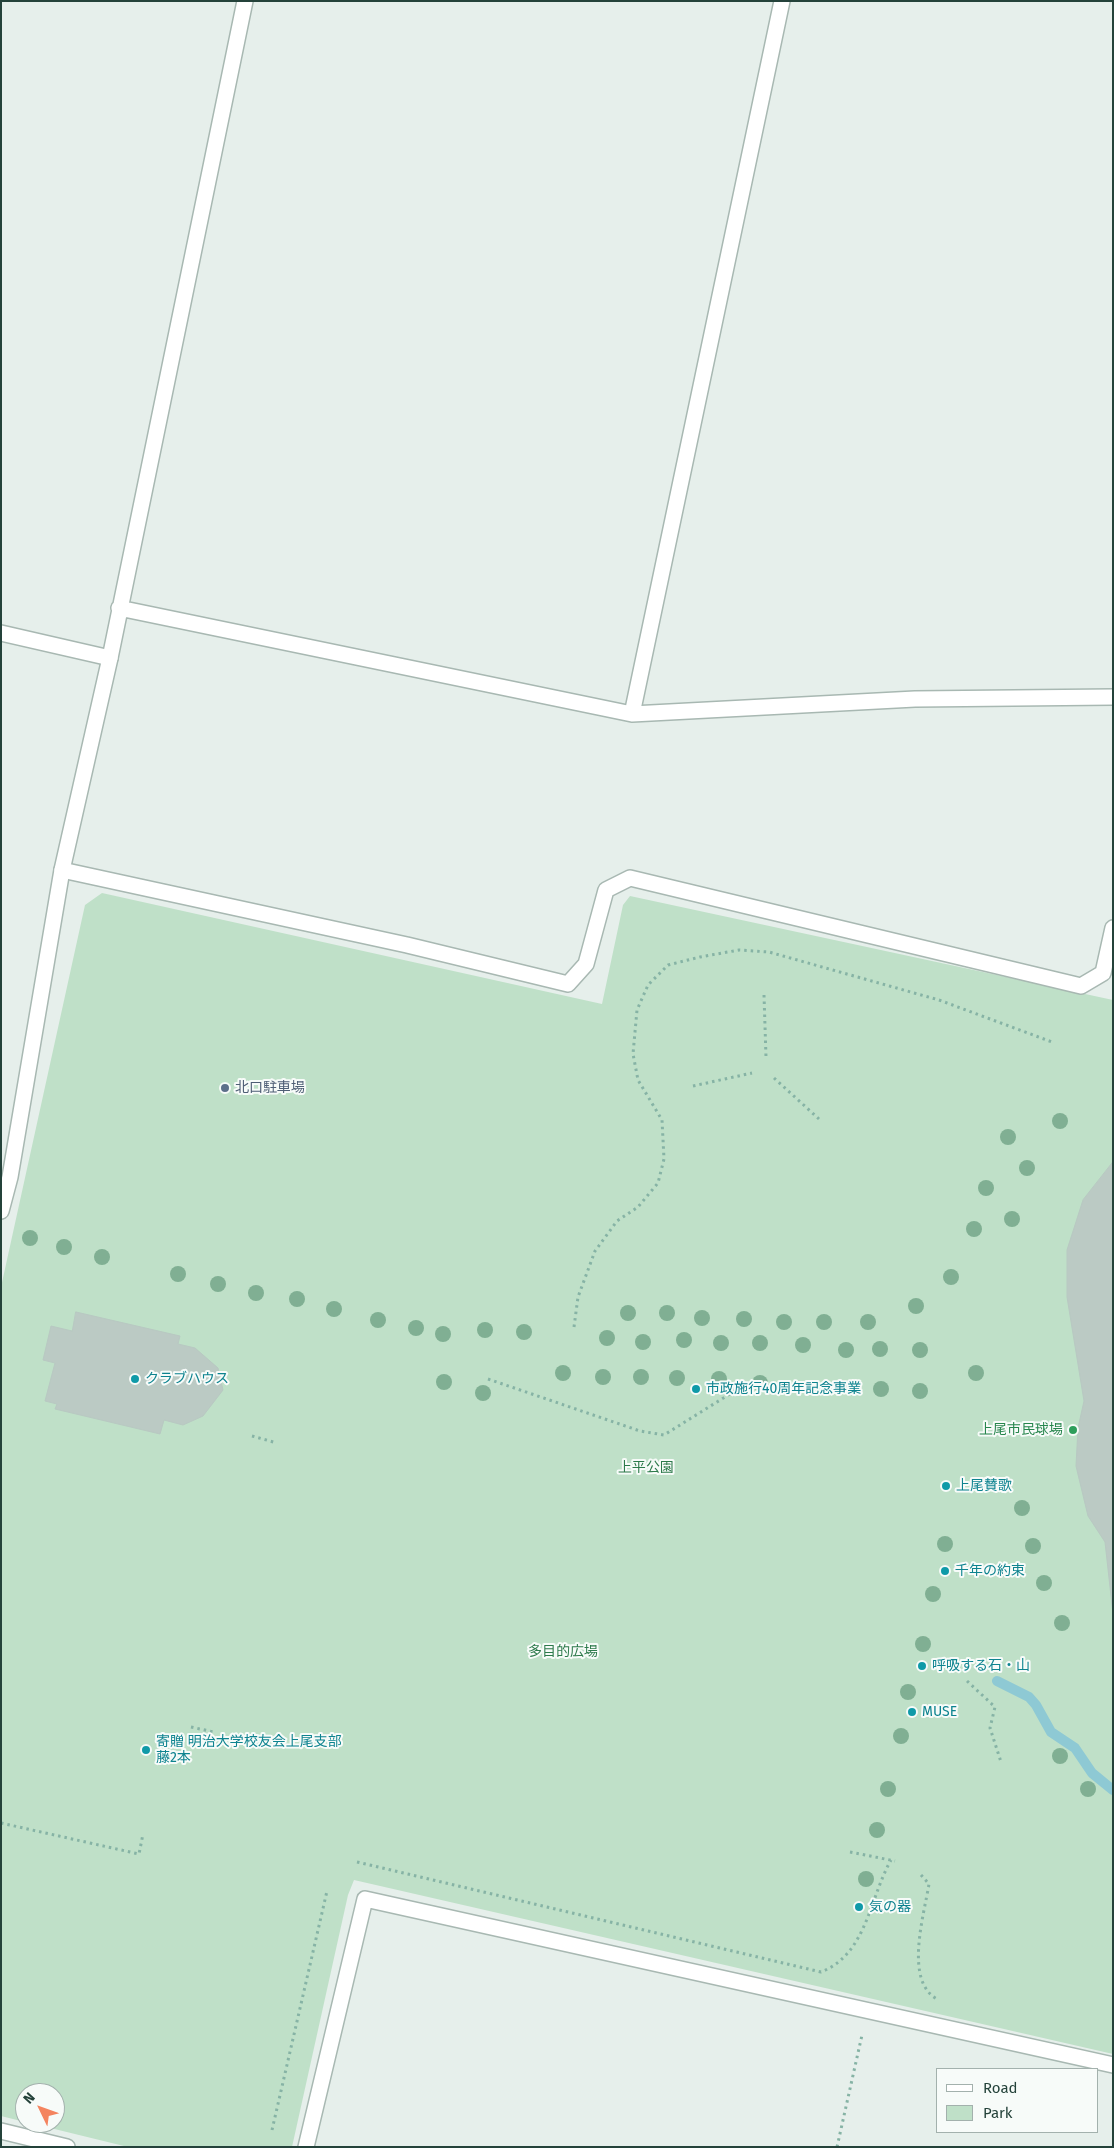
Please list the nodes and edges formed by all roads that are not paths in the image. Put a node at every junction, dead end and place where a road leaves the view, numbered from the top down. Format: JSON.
{"nodes":[{"id":1,"x":245,"y":1,"type":"edge"},
{"id":2,"x":782,"y":1,"type":"edge"},
{"id":3,"x":119,"y":608,"type":"junction"},
{"id":4,"x":1,"y":633,"type":"edge"},
{"id":5,"x":110,"y":658,"type":"junction"},
{"id":6,"x":1113,"y":697,"type":"edge"},
{"id":7,"x":632,"y":714,"type":"junction"},
{"id":8,"x":62,"y":870,"type":"junction"},
{"id":9,"x":1113,"y":928,"type":"edge"},
{"id":10,"x":1,"y":1211,"type":"edge"},
{"id":11,"x":1113,"y":2065,"type":"edge"},
{"id":12,"x":1,"y":2130,"type":"edge"},
{"id":13,"x":67,"y":2147,"type":"edge"},
{"id":14,"x":306,"y":2147,"type":"edge"}],
"edges":[{"from":1,"to":3,"type":"street"},
{"from":2,"to":7,"type":"street"},
{"from":3,"to":5,"type":"street"},
{"from":3,"to":7,"type":"street"},
{"from":4,"to":5,"type":"street"},
{"from":5,"to":8,"type":"street"},
{"from":6,"to":7,"type":"street"},
{"from":8,"to":9,"type":"street"},
{"from":8,"to":10,"type":"street"},
{"from":11,"to":14,"type":"street"},
{"from":12,"to":13,"type":"street"}]}
